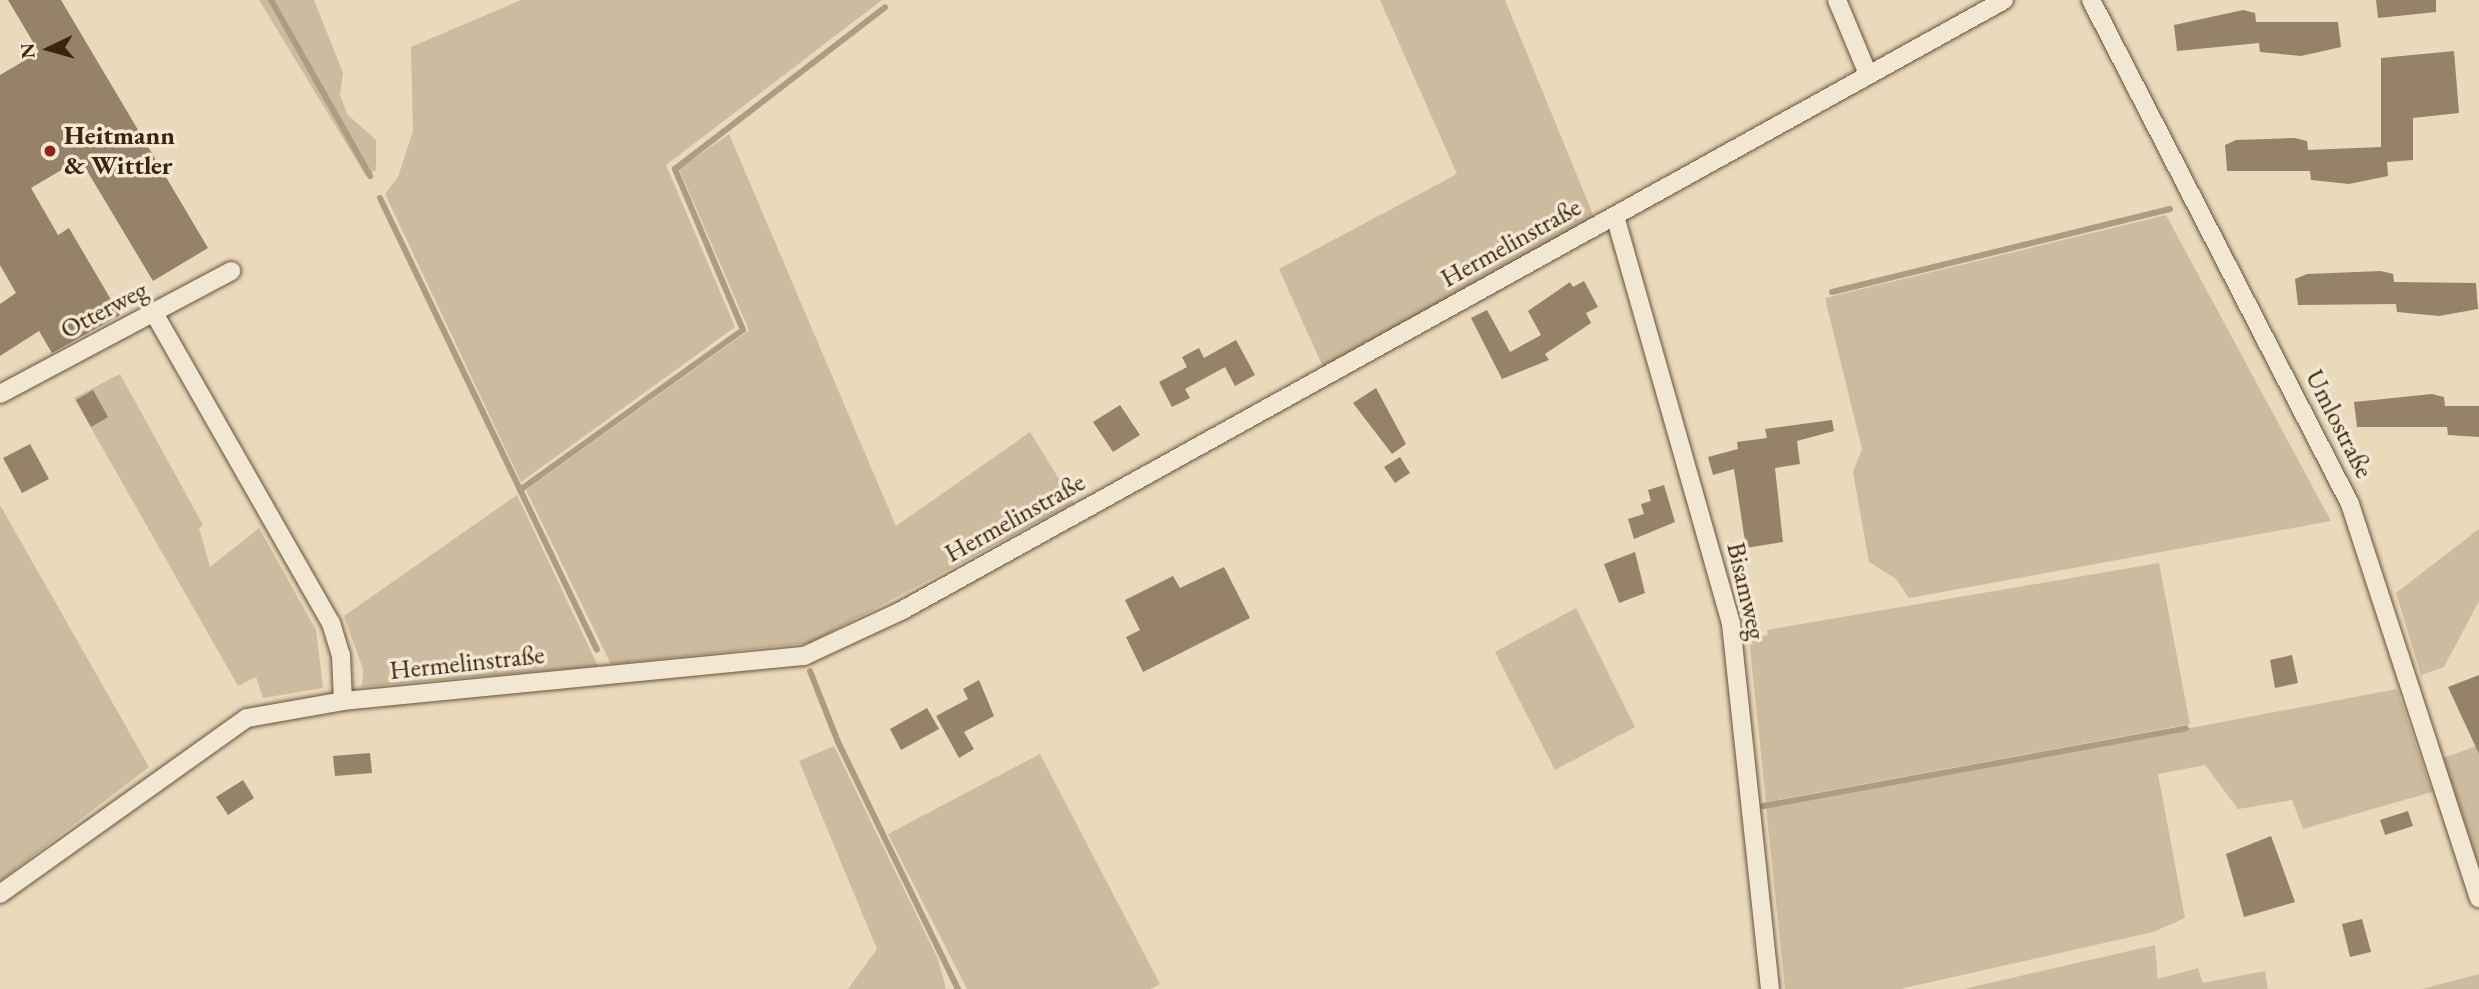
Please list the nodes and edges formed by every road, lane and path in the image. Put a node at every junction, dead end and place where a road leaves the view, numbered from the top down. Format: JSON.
{"nodes":[{"id":1,"x":1837,"y":0,"type":"edge"},
{"id":2,"x":2004,"y":0,"type":"edge"},
{"id":3,"x":2091,"y":0,"type":"edge"},
{"id":4,"x":1868,"y":75,"type":"junction"},
{"id":5,"x":1615,"y":216,"type":"junction"},
{"id":6,"x":231,"y":271,"type":"dead end"},
{"id":7,"x":154,"y":313,"type":"junction"},
{"id":8,"x":0,"y":394,"type":"edge"},
{"id":9,"x":344,"y":701,"type":"junction"},
{"id":10,"x":0,"y":894,"type":"edge"},
{"id":11,"x":2479,"y":898,"type":"edge"},
{"id":12,"x":1770,"y":989,"type":"edge"}],
"edges":[{"from":1,"to":4,"type":"street"},
{"from":2,"to":4,"type":"street","name":"Hermelinstraße"},
{"from":3,"to":11,"type":"street","name":"Umlostraße"},
{"from":4,"to":5,"type":"street","name":"Hermelinstraße"},
{"from":5,"to":9,"type":"street","name":"Hermelinstraße"},
{"from":5,"to":12,"type":"street","name":"Bisamweg"},
{"from":6,"to":7,"type":"street","name":"Otterweg"},
{"from":7,"to":8,"type":"street","name":"Otterweg"},
{"from":7,"to":9,"type":"street"},
{"from":9,"to":10,"type":"street","name":"Hermelinstraße"}]}
